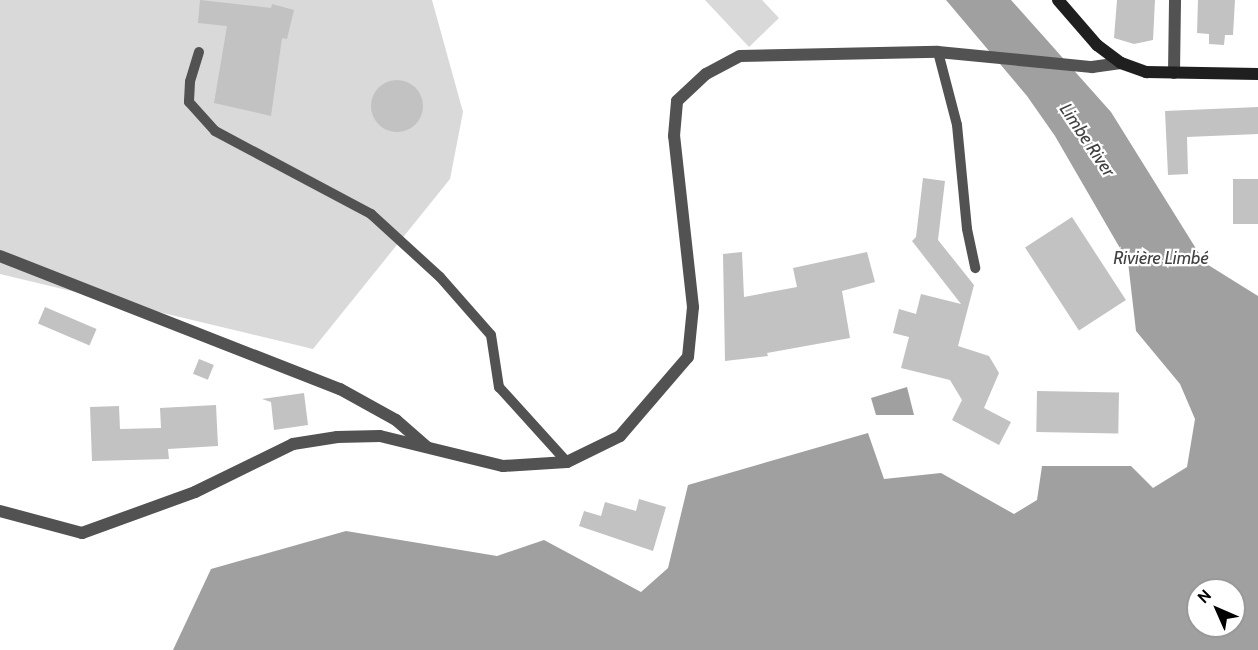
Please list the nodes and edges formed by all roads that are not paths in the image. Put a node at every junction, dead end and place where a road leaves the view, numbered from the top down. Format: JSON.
{"nodes":[{"id":1,"x":1058,"y":0,"type":"edge"},
{"id":2,"x":1175,"y":0,"type":"edge"},
{"id":3,"x":199,"y":52,"type":"dead end"},
{"id":4,"x":938,"y":52,"type":"junction"},
{"id":5,"x":1121,"y":63,"type":"junction"},
{"id":6,"x":1174,"y":73,"type":"junction"},
{"id":7,"x":1258,"y":74,"type":"edge"},
{"id":8,"x":0,"y":256,"type":"edge"},
{"id":9,"x":975,"y":268,"type":"dead end"},
{"id":10,"x":430,"y":449,"type":"junction"},
{"id":11,"x":567,"y":462,"type":"junction"},
{"id":12,"x":0,"y":511,"type":"edge"}],
"edges":[{"from":1,"to":5,"type":"main road"},
{"from":2,"to":6,"type":"street"},
{"from":3,"to":11,"type":"lane"},
{"from":4,"to":5,"type":"street"},
{"from":4,"to":9,"type":"lane"},
{"from":4,"to":11,"type":"street"},
{"from":5,"to":6,"type":"main road"},
{"from":6,"to":7,"type":"main road"},
{"from":8,"to":10,"type":"street"},
{"from":10,"to":11,"type":"street"},
{"from":10,"to":12,"type":"street"}]}
